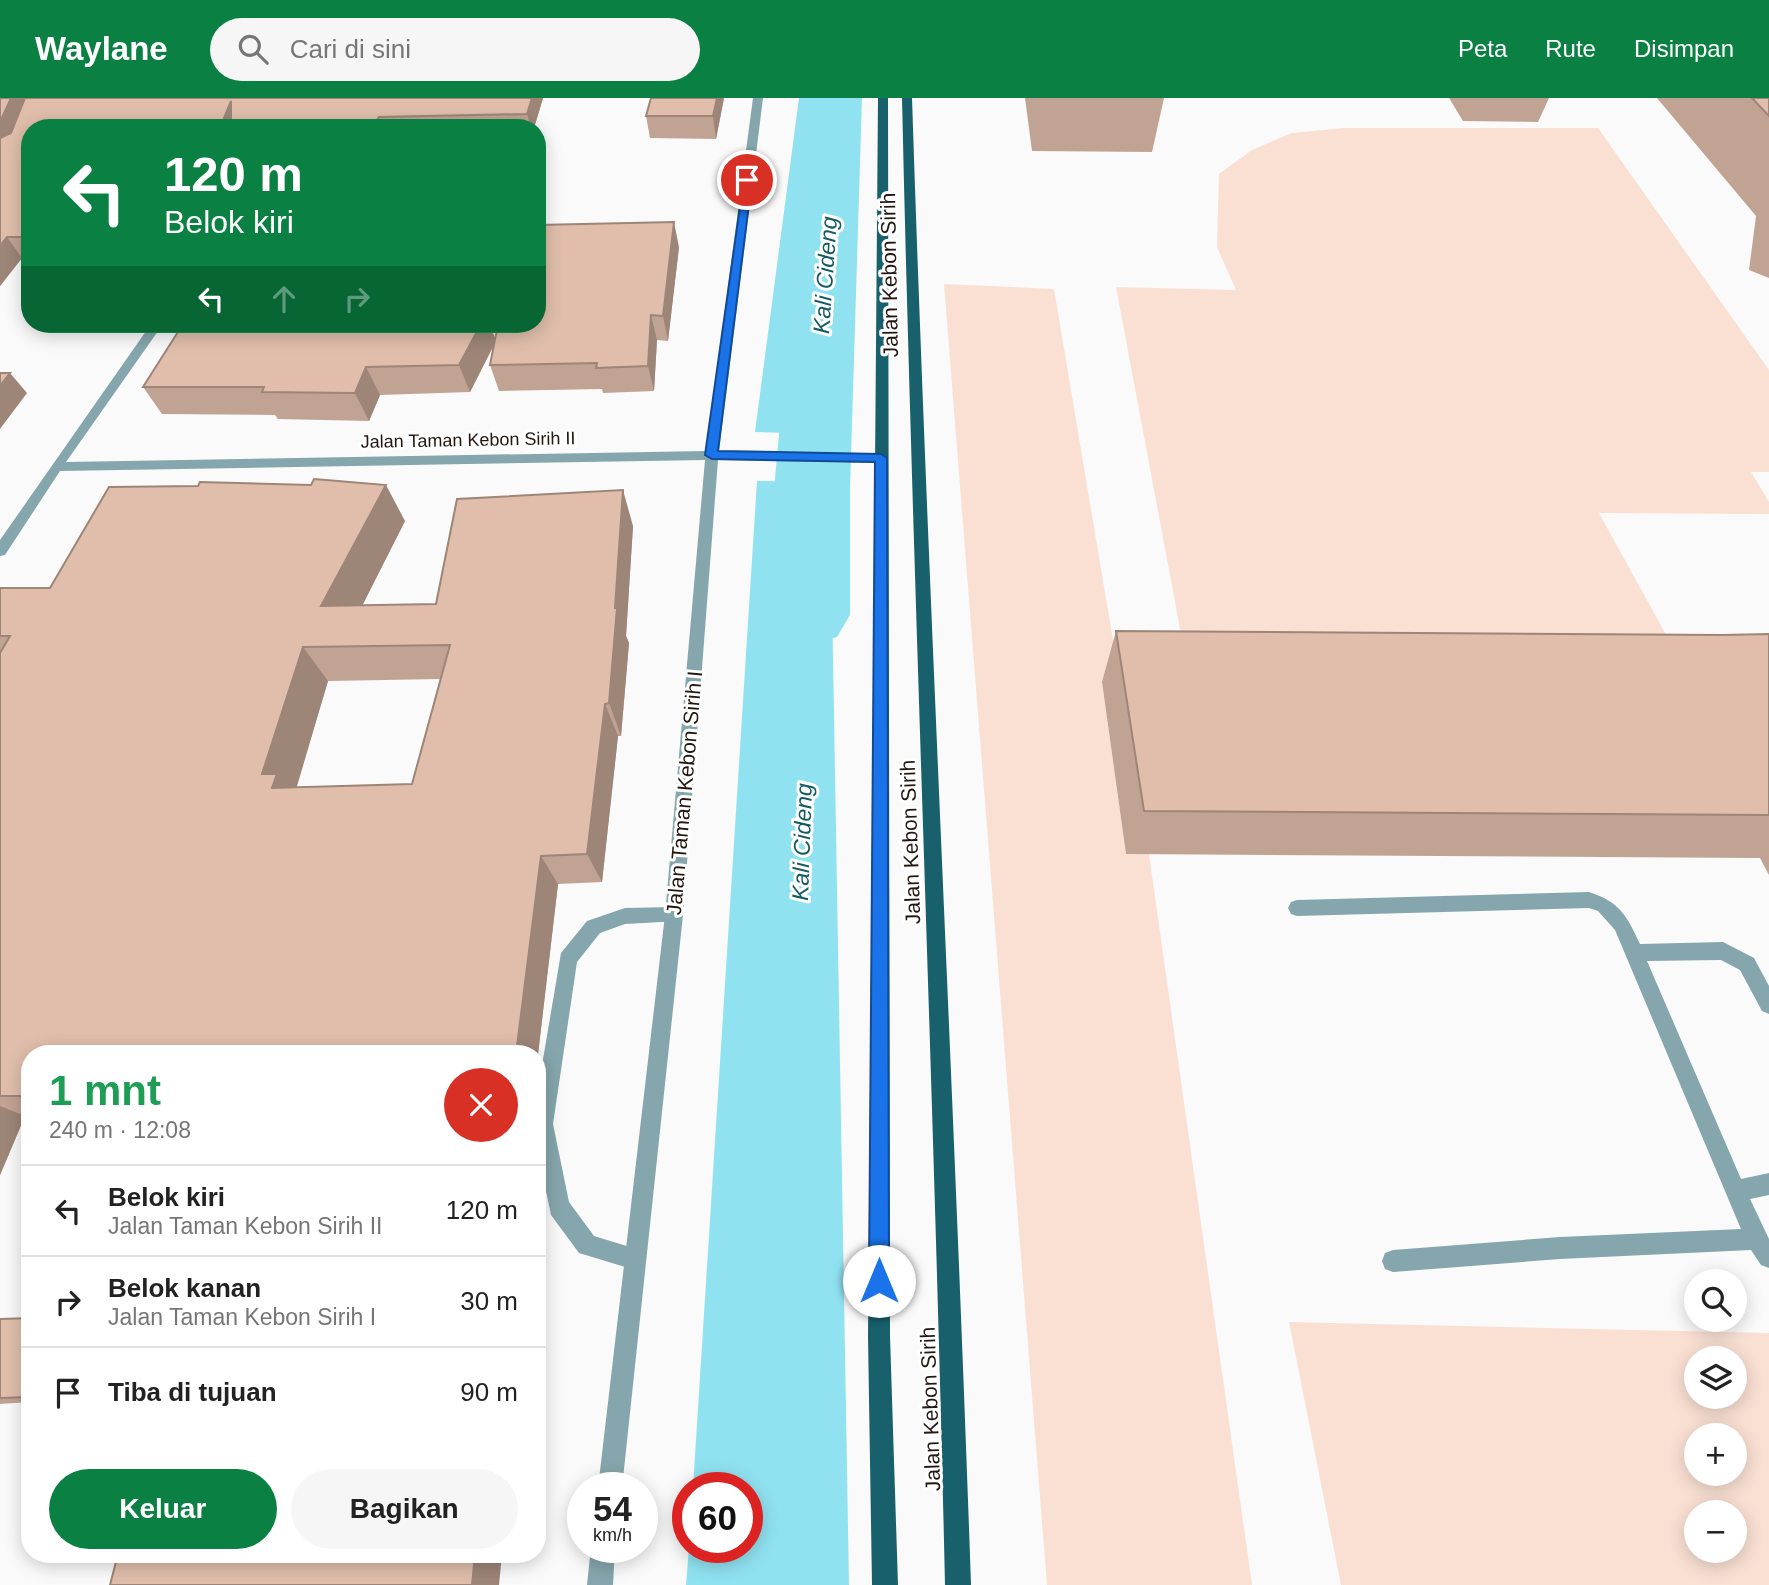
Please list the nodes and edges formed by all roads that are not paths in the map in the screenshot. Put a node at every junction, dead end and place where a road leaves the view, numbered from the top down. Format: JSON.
{"nodes":[{"id":1,"x":758,"y":98,"type":"edge"},
{"id":2,"x":883,"y":98,"type":"edge"},
{"id":3,"x":907,"y":98,"type":"edge"},
{"id":4,"x":151,"y":333,"type":"edge"},
{"id":5,"x":712,"y":455,"type":"junction"},
{"id":6,"x":881,"y":458,"type":"junction"},
{"id":7,"x":56,"y":467,"type":"junction"},
{"id":8,"x":0,"y":551,"type":"edge"},
{"id":9,"x":1297,"y":908,"type":"dead end"},
{"id":10,"x":674,"y":915,"type":"junction"},
{"id":11,"x":1633,"y":953,"type":"junction"},
{"id":12,"x":1769,"y":1005,"type":"edge"},
{"id":13,"x":546,"y":1104,"type":"edge"},
{"id":14,"x":546,"y":1140,"type":"edge"},
{"id":15,"x":1769,"y":1184,"type":"edge"},
{"id":16,"x":1735,"y":1191,"type":"junction"},
{"id":17,"x":1763,"y":1248,"type":"edge"},
{"id":18,"x":635,"y":1259,"type":"junction"},
{"id":19,"x":1393,"y":1261,"type":"dead end"},
{"id":20,"x":612,"y":1472,"type":"edge"},
{"id":21,"x":602,"y":1563,"type":"edge"},
{"id":22,"x":600,"y":1585,"type":"edge"},
{"id":23,"x":885,"y":1585,"type":"edge"},
{"id":24,"x":958,"y":1585,"type":"edge"}],
"edges":[{"from":1,"to":5,"type":"street","name":"Jalan Taman Kebon Sirih I"},
{"from":2,"to":6,"type":"main road","name":"Jalan Kebon Sirih"},
{"from":3,"to":24,"type":"main road","name":"Jalan Kebon Sirih"},
{"from":4,"to":7,"type":"street"},
{"from":5,"to":6,"type":"street","name":"Jalan Taman Kebon Sirih II"},
{"from":5,"to":7,"type":"street","name":"Jalan Taman Kebon Sirih II"},
{"from":5,"to":10,"type":"street","name":"Jalan Taman Kebon Sirih I"},
{"from":6,"to":23,"type":"main road","name":"Jalan Kebon Sirih"},
{"from":7,"to":8,"type":"street"},
{"from":9,"to":11,"type":"street"},
{"from":10,"to":13,"type":"street"},
{"from":10,"to":18,"type":"street","name":"Jalan Taman Kebon Sirih I"},
{"from":11,"to":12,"type":"street"},
{"from":11,"to":16,"type":"street"},
{"from":14,"to":18,"type":"street"},
{"from":15,"to":16,"type":"street"},
{"from":16,"to":17,"type":"street"},
{"from":17,"to":19,"type":"street"},
{"from":18,"to":20,"type":"street","name":"Jalan Taman Kebon Sirih I"},
{"from":21,"to":22,"type":"street"}]}
